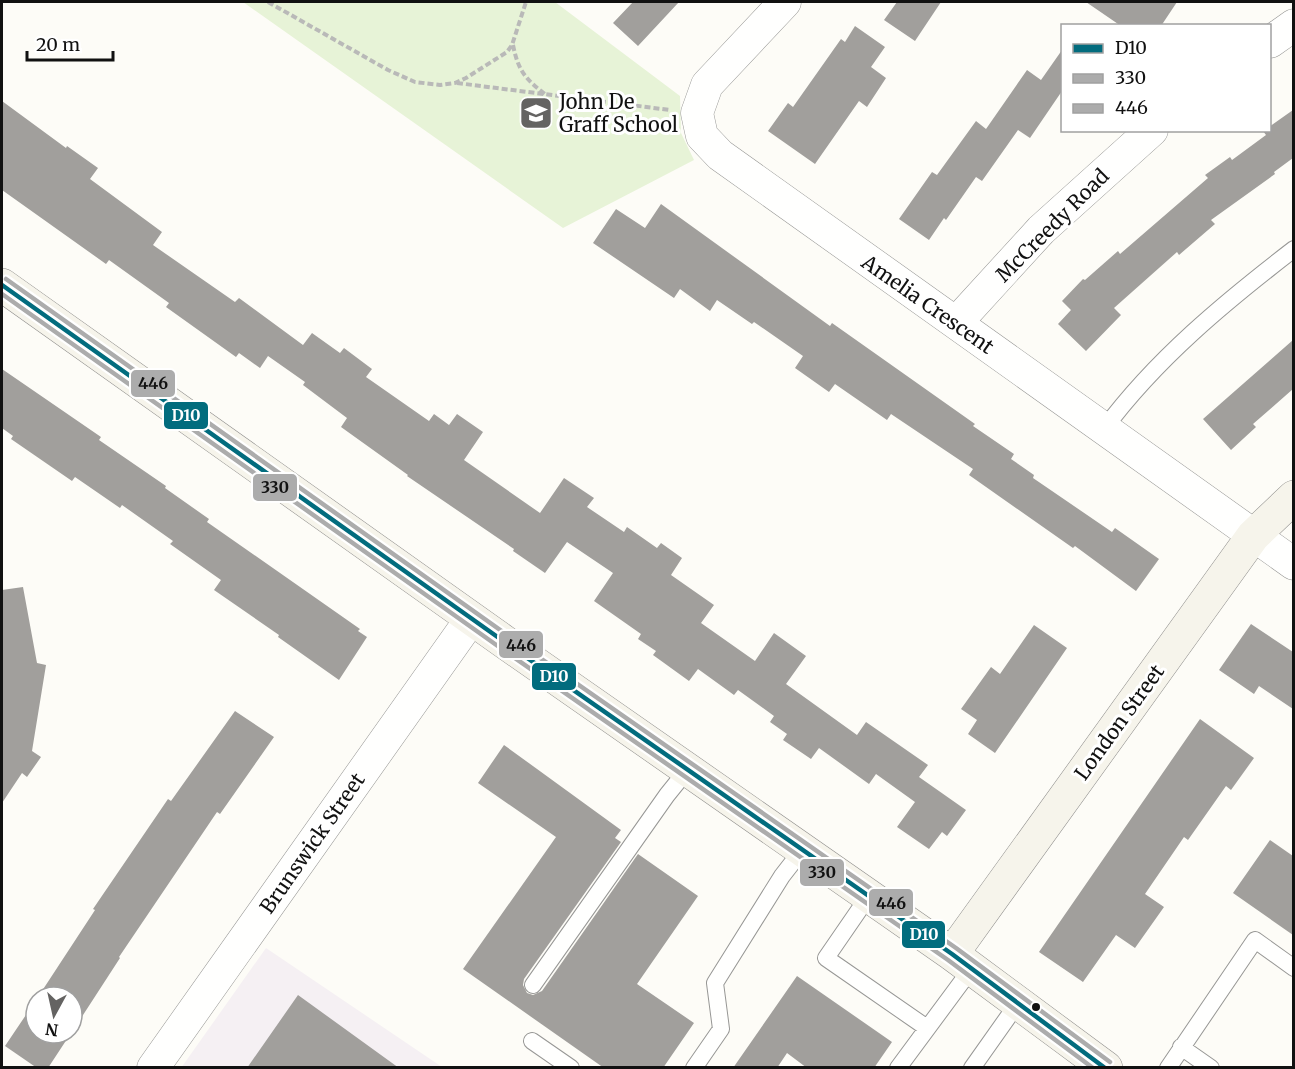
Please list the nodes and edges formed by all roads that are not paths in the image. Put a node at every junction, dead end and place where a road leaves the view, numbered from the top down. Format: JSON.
{"nodes":[{"id":1,"x":785,"y":2,"type":"edge"},
{"id":2,"x":1293,"y":25,"type":"edge"},
{"id":3,"x":1271,"y":41,"type":"edge"},
{"id":4,"x":1150,"y":132,"type":"edge"},
{"id":5,"x":1293,"y":249,"type":"edge"},
{"id":6,"x":2,"y":285,"type":"edge"},
{"id":7,"x":956,"y":323,"type":"junction"},
{"id":8,"x":1104,"y":429,"type":"junction"},
{"id":9,"x":1293,"y":497,"type":"edge"},
{"id":10,"x":1253,"y":536,"type":"junction"},
{"id":11,"x":1293,"y":564,"type":"edge"},
{"id":12,"x":471,"y":619,"type":"junction"},
{"id":13,"x":688,"y":769,"type":"junction"},
{"id":14,"x":803,"y":849,"type":"junction"},
{"id":15,"x":868,"y":897,"type":"junction"},
{"id":16,"x":962,"y":961,"type":"junction"},
{"id":17,"x":1293,"y":968,"type":"edge"},
{"id":18,"x":534,"y":985,"type":"dead end"},
{"id":19,"x":1018,"y":1003,"type":"junction"},
{"id":20,"x":927,"y":1028,"type":"junction"},
{"id":21,"x":531,"y":1041,"type":"dead end"},
{"id":22,"x":1181,"y":1047,"type":"junction"},
{"id":23,"x":974,"y":1067,"type":"edge"},
{"id":24,"x":153,"y":1068,"type":"edge"},
{"id":25,"x":571,"y":1068,"type":"edge"},
{"id":26,"x":694,"y":1068,"type":"edge"},
{"id":27,"x":898,"y":1068,"type":"edge"},
{"id":28,"x":1106,"y":1068,"type":"edge"},
{"id":29,"x":1168,"y":1068,"type":"edge"},
{"id":30,"x":1210,"y":1068,"type":"edge"}],
"edges":[{"from":1,"to":7,"type":"street","name":"Amelia Crescent"},
{"from":2,"to":3,"type":"street"},
{"from":4,"to":7,"type":"street","name":"McCreedy Road"},
{"from":5,"to":8,"type":"lane"},
{"from":6,"to":12,"type":"street"},
{"from":7,"to":8,"type":"street","name":"Amelia Crescent"},
{"from":8,"to":10,"type":"street","name":"Amelia Crescent"},
{"from":9,"to":10,"type":"street","name":"London Street"},
{"from":10,"to":11,"type":"street","name":"Amelia Crescent"},
{"from":10,"to":16,"type":"street","name":"London Street"},
{"from":12,"to":13,"type":"street"},
{"from":12,"to":24,"type":"street","name":"Brunswick Street"},
{"from":13,"to":14,"type":"street"},
{"from":13,"to":18,"type":"lane"},
{"from":14,"to":15,"type":"street"},
{"from":14,"to":26,"type":"lane"},
{"from":15,"to":16,"type":"street"},
{"from":15,"to":20,"type":"lane"},
{"from":16,"to":19,"type":"street"},
{"from":16,"to":20,"type":"lane"},
{"from":17,"to":22,"type":"lane"},
{"from":19,"to":23,"type":"lane"},
{"from":19,"to":28,"type":"street"},
{"from":20,"to":27,"type":"lane"},
{"from":21,"to":25,"type":"lane"},
{"from":22,"to":29,"type":"lane"},
{"from":22,"to":30,"type":"lane"}]}
